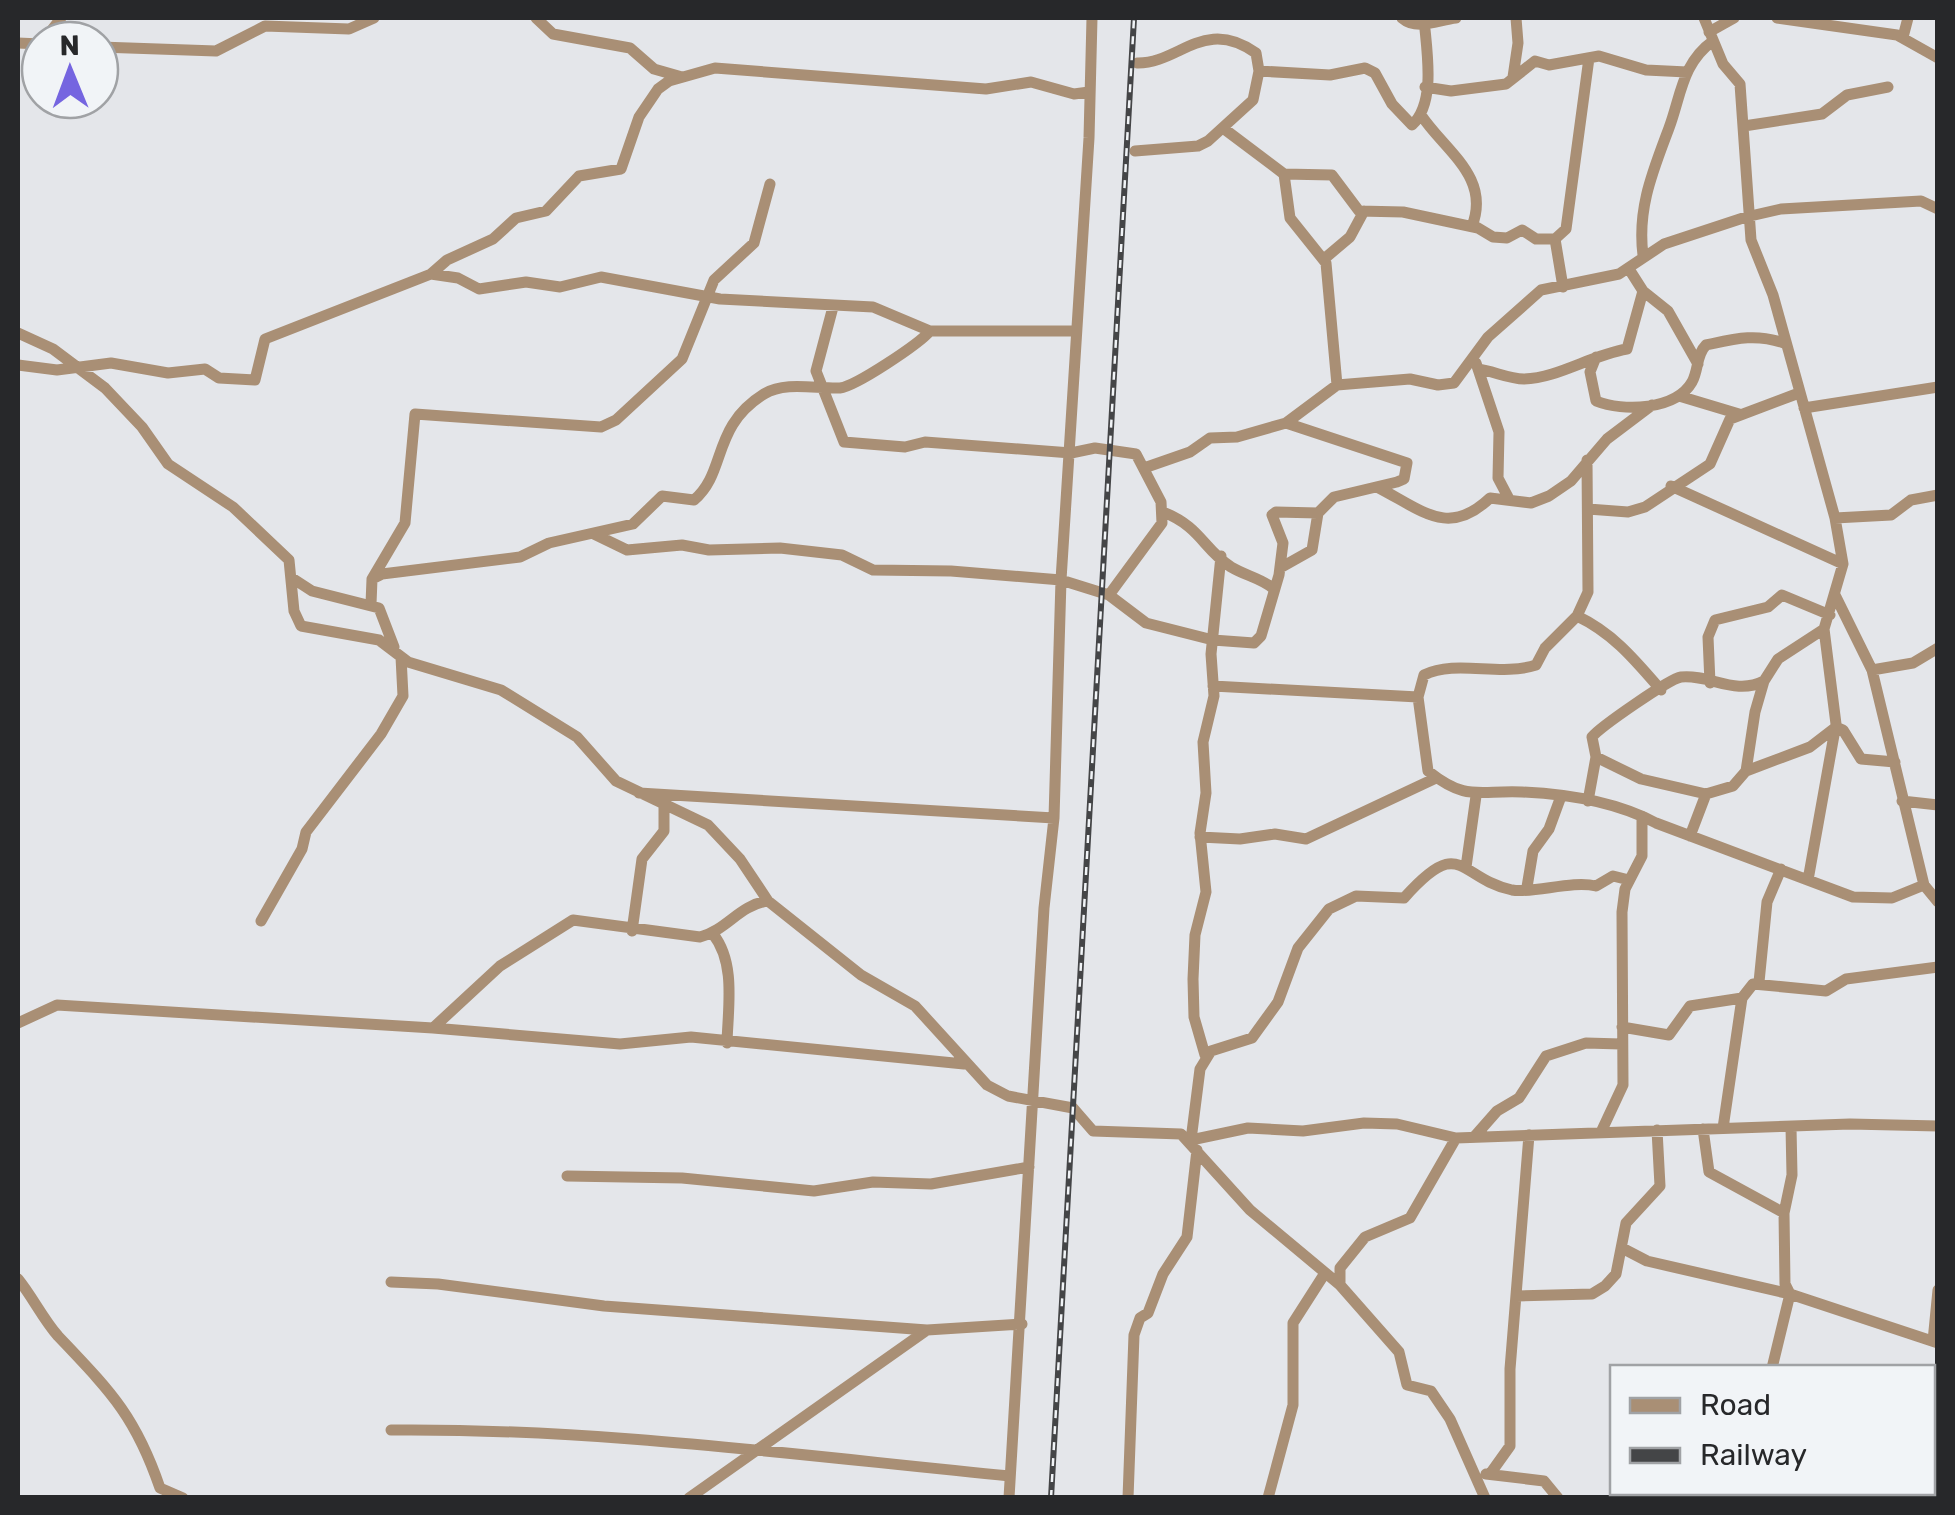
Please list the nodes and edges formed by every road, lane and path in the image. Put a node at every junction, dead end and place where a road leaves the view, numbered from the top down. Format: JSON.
{"nodes":[{"id":1,"x":374,"y":18,"type":"edge"},
{"id":2,"x":536,"y":18,"type":"edge"},
{"id":3,"x":1092,"y":18,"type":"edge"},
{"id":4,"x":1402,"y":18,"type":"edge"},
{"id":5,"x":1456,"y":18,"type":"edge"},
{"id":6,"x":1516,"y":18,"type":"edge"},
{"id":7,"x":1704,"y":18,"type":"edge"},
{"id":8,"x":1733,"y":18,"type":"edge"},
{"id":9,"x":1776,"y":18,"type":"edge"},
{"id":10,"x":1908,"y":18,"type":"edge"},
{"id":11,"x":1424,"y":21,"type":"edge"},
{"id":12,"x":1851,"y":22,"type":"edge"},
{"id":13,"x":1711,"y":37,"type":"junction"},
{"id":14,"x":1903,"y":37,"type":"junction"},
{"id":15,"x":120,"y":48,"type":"edge"},
{"id":16,"x":1589,"y":58,"type":"junction"},
{"id":17,"x":1938,"y":58,"type":"edge"},
{"id":18,"x":1137,"y":63,"type":"dead end"},
{"id":19,"x":1259,"y":71,"type":"junction"},
{"id":20,"x":1687,"y":72,"type":"junction"},
{"id":21,"x":682,"y":78,"type":"junction"},
{"id":22,"x":1512,"y":80,"type":"junction"},
{"id":23,"x":1888,"y":87,"type":"dead end"},
{"id":24,"x":1425,"y":88,"type":"junction"},
{"id":25,"x":1089,"y":92,"type":"junction"},
{"id":26,"x":1421,"y":115,"type":"junction"},
{"id":27,"x":1744,"y":126,"type":"junction"},
{"id":28,"x":1223,"y":128,"type":"junction"},
{"id":29,"x":1236,"y":141,"type":"junction"},
{"id":30,"x":1204,"y":144,"type":"junction"},
{"id":31,"x":1135,"y":150,"type":"dead end"},
{"id":32,"x":1284,"y":174,"type":"junction"},
{"id":33,"x":770,"y":184,"type":"dead end"},
{"id":34,"x":1938,"y":209,"type":"edge"},
{"id":35,"x":1364,"y":211,"type":"junction"},
{"id":36,"x":1746,"y":217,"type":"junction"},
{"id":37,"x":1472,"y":226,"type":"junction"},
{"id":38,"x":1554,"y":240,"type":"junction"},
{"id":39,"x":1643,"y":255,"type":"junction"},
{"id":40,"x":1324,"y":259,"type":"junction"},
{"id":41,"x":1629,"y":269,"type":"junction"},
{"id":42,"x":430,"y":274,"type":"junction"},
{"id":43,"x":1563,"y":286,"type":"junction"},
{"id":44,"x":1643,"y":292,"type":"junction"},
{"id":45,"x":706,"y":296,"type":"junction"},
{"id":46,"x":833,"y":307,"type":"junction"},
{"id":47,"x":930,"y":331,"type":"junction"},
{"id":48,"x":1076,"y":331,"type":"junction"},
{"id":49,"x":18,"y":333,"type":"edge"},
{"id":50,"x":1784,"y":343,"type":"junction"},
{"id":51,"x":1473,"y":355,"type":"junction"},
{"id":52,"x":1596,"y":356,"type":"junction"},
{"id":53,"x":1698,"y":364,"type":"junction"},
{"id":54,"x":18,"y":365,"type":"edge"},
{"id":55,"x":74,"y":365,"type":"junction"},
{"id":56,"x":1478,"y":370,"type":"junction"},
{"id":57,"x":1338,"y":385,"type":"junction"},
{"id":58,"x":822,"y":388,"type":"junction"},
{"id":59,"x":1938,"y":388,"type":"edge"},
{"id":60,"x":1799,"y":393,"type":"junction"},
{"id":61,"x":1679,"y":396,"type":"junction"},
{"id":62,"x":1652,"y":404,"type":"junction"},
{"id":63,"x":1804,"y":408,"type":"junction"},
{"id":64,"x":1739,"y":414,"type":"junction"},
{"id":65,"x":1286,"y":422,"type":"junction"},
{"id":66,"x":1071,"y":452,"type":"junction"},
{"id":67,"x":1587,"y":460,"type":"junction"},
{"id":68,"x":1144,"y":468,"type":"junction"},
{"id":69,"x":1671,"y":486,"type":"junction"},
{"id":70,"x":1377,"y":487,"type":"junction"},
{"id":71,"x":1938,"y":496,"type":"edge"},
{"id":72,"x":1508,"y":497,"type":"junction"},
{"id":73,"x":1588,"y":510,"type":"junction"},
{"id":74,"x":1163,"y":512,"type":"junction"},
{"id":75,"x":1318,"y":514,"type":"junction"},
{"id":76,"x":1836,"y":518,"type":"junction"},
{"id":77,"x":594,"y":534,"type":"junction"},
{"id":78,"x":1220,"y":556,"type":"junction"},
{"id":79,"x":1843,"y":564,"type":"junction"},
{"id":80,"x":1280,"y":568,"type":"junction"},
{"id":81,"x":292,"y":578,"type":"junction"},
{"id":82,"x":372,"y":579,"type":"junction"},
{"id":83,"x":1061,"y":580,"type":"junction"},
{"id":84,"x":1274,"y":589,"type":"junction"},
{"id":85,"x":1109,"y":594,"type":"junction"},
{"id":86,"x":1835,"y":594,"type":"junction"},
{"id":87,"x":372,"y":604,"type":"junction"},
{"id":88,"x":1830,"y":615,"type":"junction"},
{"id":89,"x":1577,"y":616,"type":"junction"},
{"id":90,"x":1824,"y":628,"type":"junction"},
{"id":91,"x":1213,"y":640,"type":"junction"},
{"id":92,"x":1938,"y":648,"type":"edge"},
{"id":93,"x":397,"y":652,"type":"junction"},
{"id":94,"x":1872,"y":670,"type":"junction"},
{"id":95,"x":1764,"y":680,"type":"junction"},
{"id":96,"x":1710,"y":683,"type":"junction"},
{"id":97,"x":1214,"y":686,"type":"junction"},
{"id":98,"x":1661,"y":690,"type":"junction"},
{"id":99,"x":1418,"y":697,"type":"junction"},
{"id":100,"x":1836,"y":727,"type":"junction"},
{"id":101,"x":1596,"y":757,"type":"junction"},
{"id":102,"x":1895,"y":762,"type":"junction"},
{"id":103,"x":1746,"y":771,"type":"junction"},
{"id":104,"x":1436,"y":778,"type":"junction"},
{"id":105,"x":636,"y":792,"type":"junction"},
{"id":106,"x":1706,"y":794,"type":"junction"},
{"id":107,"x":1476,"y":796,"type":"junction"},
{"id":108,"x":1560,"y":799,"type":"junction"},
{"id":109,"x":1588,"y":801,"type":"junction"},
{"id":110,"x":1902,"y":801,"type":"junction"},
{"id":111,"x":1938,"y":805,"type":"edge"},
{"id":112,"x":664,"y":807,"type":"junction"},
{"id":113,"x":1054,"y":818,"type":"junction"},
{"id":114,"x":1642,"y":822,"type":"junction"},
{"id":115,"x":1690,"y":836,"type":"junction"},
{"id":116,"x":1200,"y":837,"type":"junction"},
{"id":117,"x":1466,"y":867,"type":"junction"},
{"id":118,"x":1781,"y":869,"type":"junction"},
{"id":119,"x":1629,"y":880,"type":"junction"},
{"id":120,"x":1808,"y":880,"type":"junction"},
{"id":121,"x":1924,"y":885,"type":"junction"},
{"id":122,"x":1527,"y":887,"type":"junction"},
{"id":123,"x":768,"y":901,"type":"junction"},
{"id":124,"x":1938,"y":902,"type":"edge"},
{"id":125,"x":260,"y":921,"type":"dead end"},
{"id":126,"x":632,"y":930,"type":"junction"},
{"id":127,"x":719,"y":934,"type":"junction"},
{"id":128,"x":1938,"y":967,"type":"edge"},
{"id":129,"x":1759,"y":982,"type":"junction"},
{"id":130,"x":1742,"y":998,"type":"junction"},
{"id":131,"x":18,"y":1023,"type":"edge"},
{"id":132,"x":1622,"y":1027,"type":"junction"},
{"id":133,"x":433,"y":1028,"type":"junction"},
{"id":134,"x":727,"y":1043,"type":"junction"},
{"id":135,"x":1621,"y":1044,"type":"junction"},
{"id":136,"x":1205,"y":1055,"type":"junction"},
{"id":137,"x":964,"y":1064,"type":"junction"},
{"id":138,"x":1035,"y":1101,"type":"junction"},
{"id":139,"x":1938,"y":1126,"type":"edge"},
{"id":140,"x":1791,"y":1127,"type":"junction"},
{"id":141,"x":1723,"y":1128,"type":"junction"},
{"id":142,"x":1703,"y":1129,"type":"junction"},
{"id":143,"x":1602,"y":1130,"type":"junction"},
{"id":144,"x":1658,"y":1130,"type":"junction"},
{"id":145,"x":1529,"y":1134,"type":"junction"},
{"id":146,"x":1475,"y":1136,"type":"junction"},
{"id":147,"x":1456,"y":1138,"type":"junction"},
{"id":148,"x":1194,"y":1145,"type":"junction"},
{"id":149,"x":1029,"y":1167,"type":"junction"},
{"id":150,"x":567,"y":1176,"type":"dead end"},
{"id":151,"x":1784,"y":1212,"type":"junction"},
{"id":152,"x":1622,"y":1248,"type":"junction"},
{"id":153,"x":1324,"y":1273,"type":"junction"},
{"id":154,"x":18,"y":1279,"type":"edge"},
{"id":155,"x":390,"y":1282,"type":"dead end"},
{"id":156,"x":1340,"y":1285,"type":"junction"},
{"id":157,"x":1938,"y":1290,"type":"edge"},
{"id":158,"x":1790,"y":1294,"type":"junction"},
{"id":159,"x":1517,"y":1296,"type":"junction"},
{"id":160,"x":1022,"y":1324,"type":"junction"},
{"id":161,"x":927,"y":1330,"type":"junction"},
{"id":162,"x":1935,"y":1342,"type":"edge"},
{"id":163,"x":1773,"y":1365,"type":"edge"},
{"id":164,"x":392,"y":1430,"type":"dead end"},
{"id":165,"x":756,"y":1452,"type":"junction"},
{"id":166,"x":1476,"y":1474,"type":"junction"},
{"id":167,"x":1490,"y":1474,"type":"junction"},
{"id":168,"x":1010,"y":1476,"type":"junction"},
{"id":169,"x":183,"y":1498,"type":"edge"},
{"id":170,"x":690,"y":1498,"type":"edge"},
{"id":171,"x":1009,"y":1498,"type":"edge"},
{"id":172,"x":1128,"y":1498,"type":"edge"},
{"id":173,"x":1268,"y":1498,"type":"edge"},
{"id":174,"x":1485,"y":1498,"type":"edge"},
{"id":175,"x":1558,"y":1498,"type":"edge"}],
"edges":[{"from":1,"to":15,"type":"street"},
{"from":2,"to":21,"type":"street"},
{"from":3,"to":25,"type":"street"},
{"from":4,"to":11,"type":"street"},
{"from":5,"to":11,"type":"street"},
{"from":6,"to":22,"type":"street"},
{"from":7,"to":13,"type":"street"},
{"from":8,"to":13,"type":"street"},
{"from":9,"to":12,"type":"street"},
{"from":10,"to":14,"type":"street"},
{"from":11,"to":24,"type":"street"},
{"from":12,"to":14,"type":"street"},
{"from":13,"to":20,"type":"street"},
{"from":13,"to":27,"type":"street"},
{"from":14,"to":17,"type":"street"},
{"from":16,"to":20,"type":"street"},
{"from":16,"to":22,"type":"street"},
{"from":16,"to":38,"type":"street"},
{"from":18,"to":19,"type":"street"},
{"from":19,"to":26,"type":"street"},
{"from":19,"to":28,"type":"street"},
{"from":20,"to":39,"type":"street"},
{"from":21,"to":25,"type":"street"},
{"from":21,"to":42,"type":"street"},
{"from":22,"to":24,"type":"street"},
{"from":23,"to":27,"type":"street"},
{"from":24,"to":26,"type":"street"},
{"from":25,"to":48,"type":"street"},
{"from":26,"to":37,"type":"street"},
{"from":27,"to":36,"type":"street"},
{"from":28,"to":29,"type":"street"},
{"from":28,"to":30,"type":"street"},
{"from":29,"to":30,"type":"street"},
{"from":29,"to":32,"type":"street"},
{"from":30,"to":31,"type":"street"},
{"from":32,"to":35,"type":"street"},
{"from":32,"to":40,"type":"street"},
{"from":33,"to":45,"type":"street"},
{"from":34,"to":36,"type":"street"},
{"from":35,"to":37,"type":"street"},
{"from":35,"to":40,"type":"street"},
{"from":36,"to":39,"type":"street"},
{"from":36,"to":50,"type":"street"},
{"from":37,"to":38,"type":"street"},
{"from":38,"to":43,"type":"street"},
{"from":39,"to":41,"type":"street"},
{"from":40,"to":57,"type":"street"},
{"from":41,"to":43,"type":"street"},
{"from":41,"to":44,"type":"street"},
{"from":42,"to":45,"type":"street"},
{"from":42,"to":55,"type":"street"},
{"from":43,"to":51,"type":"street"},
{"from":44,"to":52,"type":"street"},
{"from":44,"to":53,"type":"street"},
{"from":45,"to":46,"type":"street"},
{"from":45,"to":82,"type":"street"},
{"from":46,"to":47,"type":"street"},
{"from":46,"to":58,"type":"street"},
{"from":47,"to":48,"type":"street"},
{"from":47,"to":58,"type":"street"},
{"from":48,"to":66,"type":"street"},
{"from":49,"to":55,"type":"street"},
{"from":50,"to":53,"type":"street"},
{"from":50,"to":60,"type":"street"},
{"from":51,"to":56,"type":"street"},
{"from":51,"to":57,"type":"street"},
{"from":52,"to":56,"type":"street"},
{"from":52,"to":62,"type":"street"},
{"from":53,"to":61,"type":"street"},
{"from":54,"to":55,"type":"street"},
{"from":55,"to":81,"type":"street"},
{"from":56,"to":72,"type":"street"},
{"from":57,"to":65,"type":"street"},
{"from":58,"to":66,"type":"street"},
{"from":58,"to":77,"type":"street"},
{"from":59,"to":63,"type":"street"},
{"from":60,"to":63,"type":"street"},
{"from":60,"to":64,"type":"street"},
{"from":61,"to":62,"type":"street"},
{"from":61,"to":64,"type":"street"},
{"from":62,"to":67,"type":"street"},
{"from":63,"to":76,"type":"street"},
{"from":64,"to":69,"type":"street"},
{"from":65,"to":68,"type":"street"},
{"from":65,"to":70,"type":"street"},
{"from":66,"to":68,"type":"street"},
{"from":66,"to":83,"type":"street"},
{"from":67,"to":72,"type":"street"},
{"from":67,"to":73,"type":"street"},
{"from":68,"to":74,"type":"street"},
{"from":69,"to":73,"type":"street"},
{"from":69,"to":79,"type":"street"},
{"from":70,"to":72,"type":"street"},
{"from":70,"to":75,"type":"street"},
{"from":71,"to":76,"type":"street"},
{"from":73,"to":89,"type":"street"},
{"from":74,"to":78,"type":"street"},
{"from":74,"to":85,"type":"street"},
{"from":75,"to":80,"type":"street"},
{"from":75,"to":80,"type":"street"},
{"from":76,"to":79,"type":"street"},
{"from":77,"to":82,"type":"street"},
{"from":77,"to":83,"type":"street"},
{"from":78,"to":84,"type":"street"},
{"from":78,"to":91,"type":"street"},
{"from":79,"to":86,"type":"street"},
{"from":80,"to":84,"type":"street"},
{"from":81,"to":87,"type":"street"},
{"from":81,"to":93,"type":"street"},
{"from":82,"to":87,"type":"street"},
{"from":83,"to":85,"type":"street"},
{"from":83,"to":113,"type":"street"},
{"from":84,"to":91,"type":"street"},
{"from":85,"to":91,"type":"street"},
{"from":86,"to":88,"type":"street"},
{"from":86,"to":94,"type":"street"},
{"from":87,"to":93,"type":"street"},
{"from":88,"to":90,"type":"street"},
{"from":88,"to":96,"type":"street"},
{"from":89,"to":98,"type":"street"},
{"from":89,"to":99,"type":"street"},
{"from":90,"to":95,"type":"street"},
{"from":90,"to":100,"type":"street"},
{"from":91,"to":97,"type":"street"},
{"from":92,"to":94,"type":"street"},
{"from":93,"to":105,"type":"street"},
{"from":93,"to":125,"type":"street"},
{"from":94,"to":102,"type":"street"},
{"from":95,"to":96,"type":"street"},
{"from":95,"to":103,"type":"street"},
{"from":96,"to":98,"type":"street"},
{"from":97,"to":99,"type":"street"},
{"from":97,"to":116,"type":"street"},
{"from":98,"to":101,"type":"street"},
{"from":99,"to":104,"type":"street"},
{"from":100,"to":102,"type":"street"},
{"from":100,"to":103,"type":"street"},
{"from":100,"to":120,"type":"street"},
{"from":101,"to":106,"type":"street"},
{"from":101,"to":109,"type":"street"},
{"from":102,"to":110,"type":"street"},
{"from":103,"to":106,"type":"street"},
{"from":104,"to":107,"type":"street"},
{"from":104,"to":116,"type":"street"},
{"from":105,"to":112,"type":"street"},
{"from":105,"to":113,"type":"street"},
{"from":106,"to":115,"type":"street"},
{"from":107,"to":108,"type":"street"},
{"from":107,"to":117,"type":"street"},
{"from":108,"to":109,"type":"street"},
{"from":108,"to":122,"type":"street"},
{"from":109,"to":114,"type":"street"},
{"from":110,"to":111,"type":"street"},
{"from":110,"to":121,"type":"street"},
{"from":112,"to":123,"type":"street"},
{"from":112,"to":126,"type":"street"},
{"from":113,"to":138,"type":"street"},
{"from":114,"to":115,"type":"street"},
{"from":114,"to":119,"type":"street"},
{"from":115,"to":118,"type":"street"},
{"from":116,"to":136,"type":"street"},
{"from":117,"to":122,"type":"street"},
{"from":117,"to":136,"type":"street"},
{"from":118,"to":120,"type":"street"},
{"from":118,"to":129,"type":"street"},
{"from":119,"to":122,"type":"street"},
{"from":119,"to":132,"type":"street"},
{"from":120,"to":121,"type":"street"},
{"from":121,"to":124,"type":"street"},
{"from":123,"to":127,"type":"street"},
{"from":123,"to":137,"type":"street"},
{"from":126,"to":127,"type":"street"},
{"from":126,"to":133,"type":"street"},
{"from":127,"to":134,"type":"street"},
{"from":128,"to":129,"type":"street"},
{"from":129,"to":130,"type":"street"},
{"from":130,"to":132,"type":"street"},
{"from":130,"to":141,"type":"street"},
{"from":131,"to":133,"type":"street"},
{"from":132,"to":135,"type":"street"},
{"from":133,"to":134,"type":"street"},
{"from":134,"to":137,"type":"street"},
{"from":135,"to":143,"type":"street"},
{"from":135,"to":146,"type":"street"},
{"from":136,"to":148,"type":"street"},
{"from":137,"to":138,"type":"street"},
{"from":138,"to":148,"type":"street"},
{"from":138,"to":149,"type":"street"},
{"from":139,"to":140,"type":"street"},
{"from":140,"to":141,"type":"street"},
{"from":140,"to":151,"type":"street"},
{"from":141,"to":142,"type":"street"},
{"from":142,"to":144,"type":"street"},
{"from":142,"to":151,"type":"street"},
{"from":143,"to":144,"type":"street"},
{"from":143,"to":145,"type":"street"},
{"from":144,"to":152,"type":"street"},
{"from":145,"to":146,"type":"street"},
{"from":145,"to":159,"type":"street"},
{"from":146,"to":147,"type":"street"},
{"from":147,"to":148,"type":"street"},
{"from":147,"to":156,"type":"street"},
{"from":148,"to":153,"type":"street"},
{"from":148,"to":172,"type":"street"},
{"from":149,"to":150,"type":"street"},
{"from":149,"to":160,"type":"street"},
{"from":151,"to":158,"type":"street"},
{"from":152,"to":158,"type":"street"},
{"from":152,"to":159,"type":"street"},
{"from":153,"to":156,"type":"street"},
{"from":153,"to":173,"type":"street"},
{"from":154,"to":169,"type":"street"},
{"from":155,"to":161,"type":"street"},
{"from":156,"to":166,"type":"street"},
{"from":157,"to":162,"type":"street"},
{"from":158,"to":162,"type":"street"},
{"from":158,"to":163,"type":"street"},
{"from":159,"to":167,"type":"street"},
{"from":160,"to":161,"type":"street"},
{"from":160,"to":168,"type":"street"},
{"from":161,"to":165,"type":"street"},
{"from":164,"to":165,"type":"street"},
{"from":165,"to":168,"type":"street"},
{"from":165,"to":170,"type":"street"},
{"from":166,"to":167,"type":"street"},
{"from":166,"to":174,"type":"street"},
{"from":167,"to":175,"type":"street"},
{"from":168,"to":171,"type":"street"}]}
